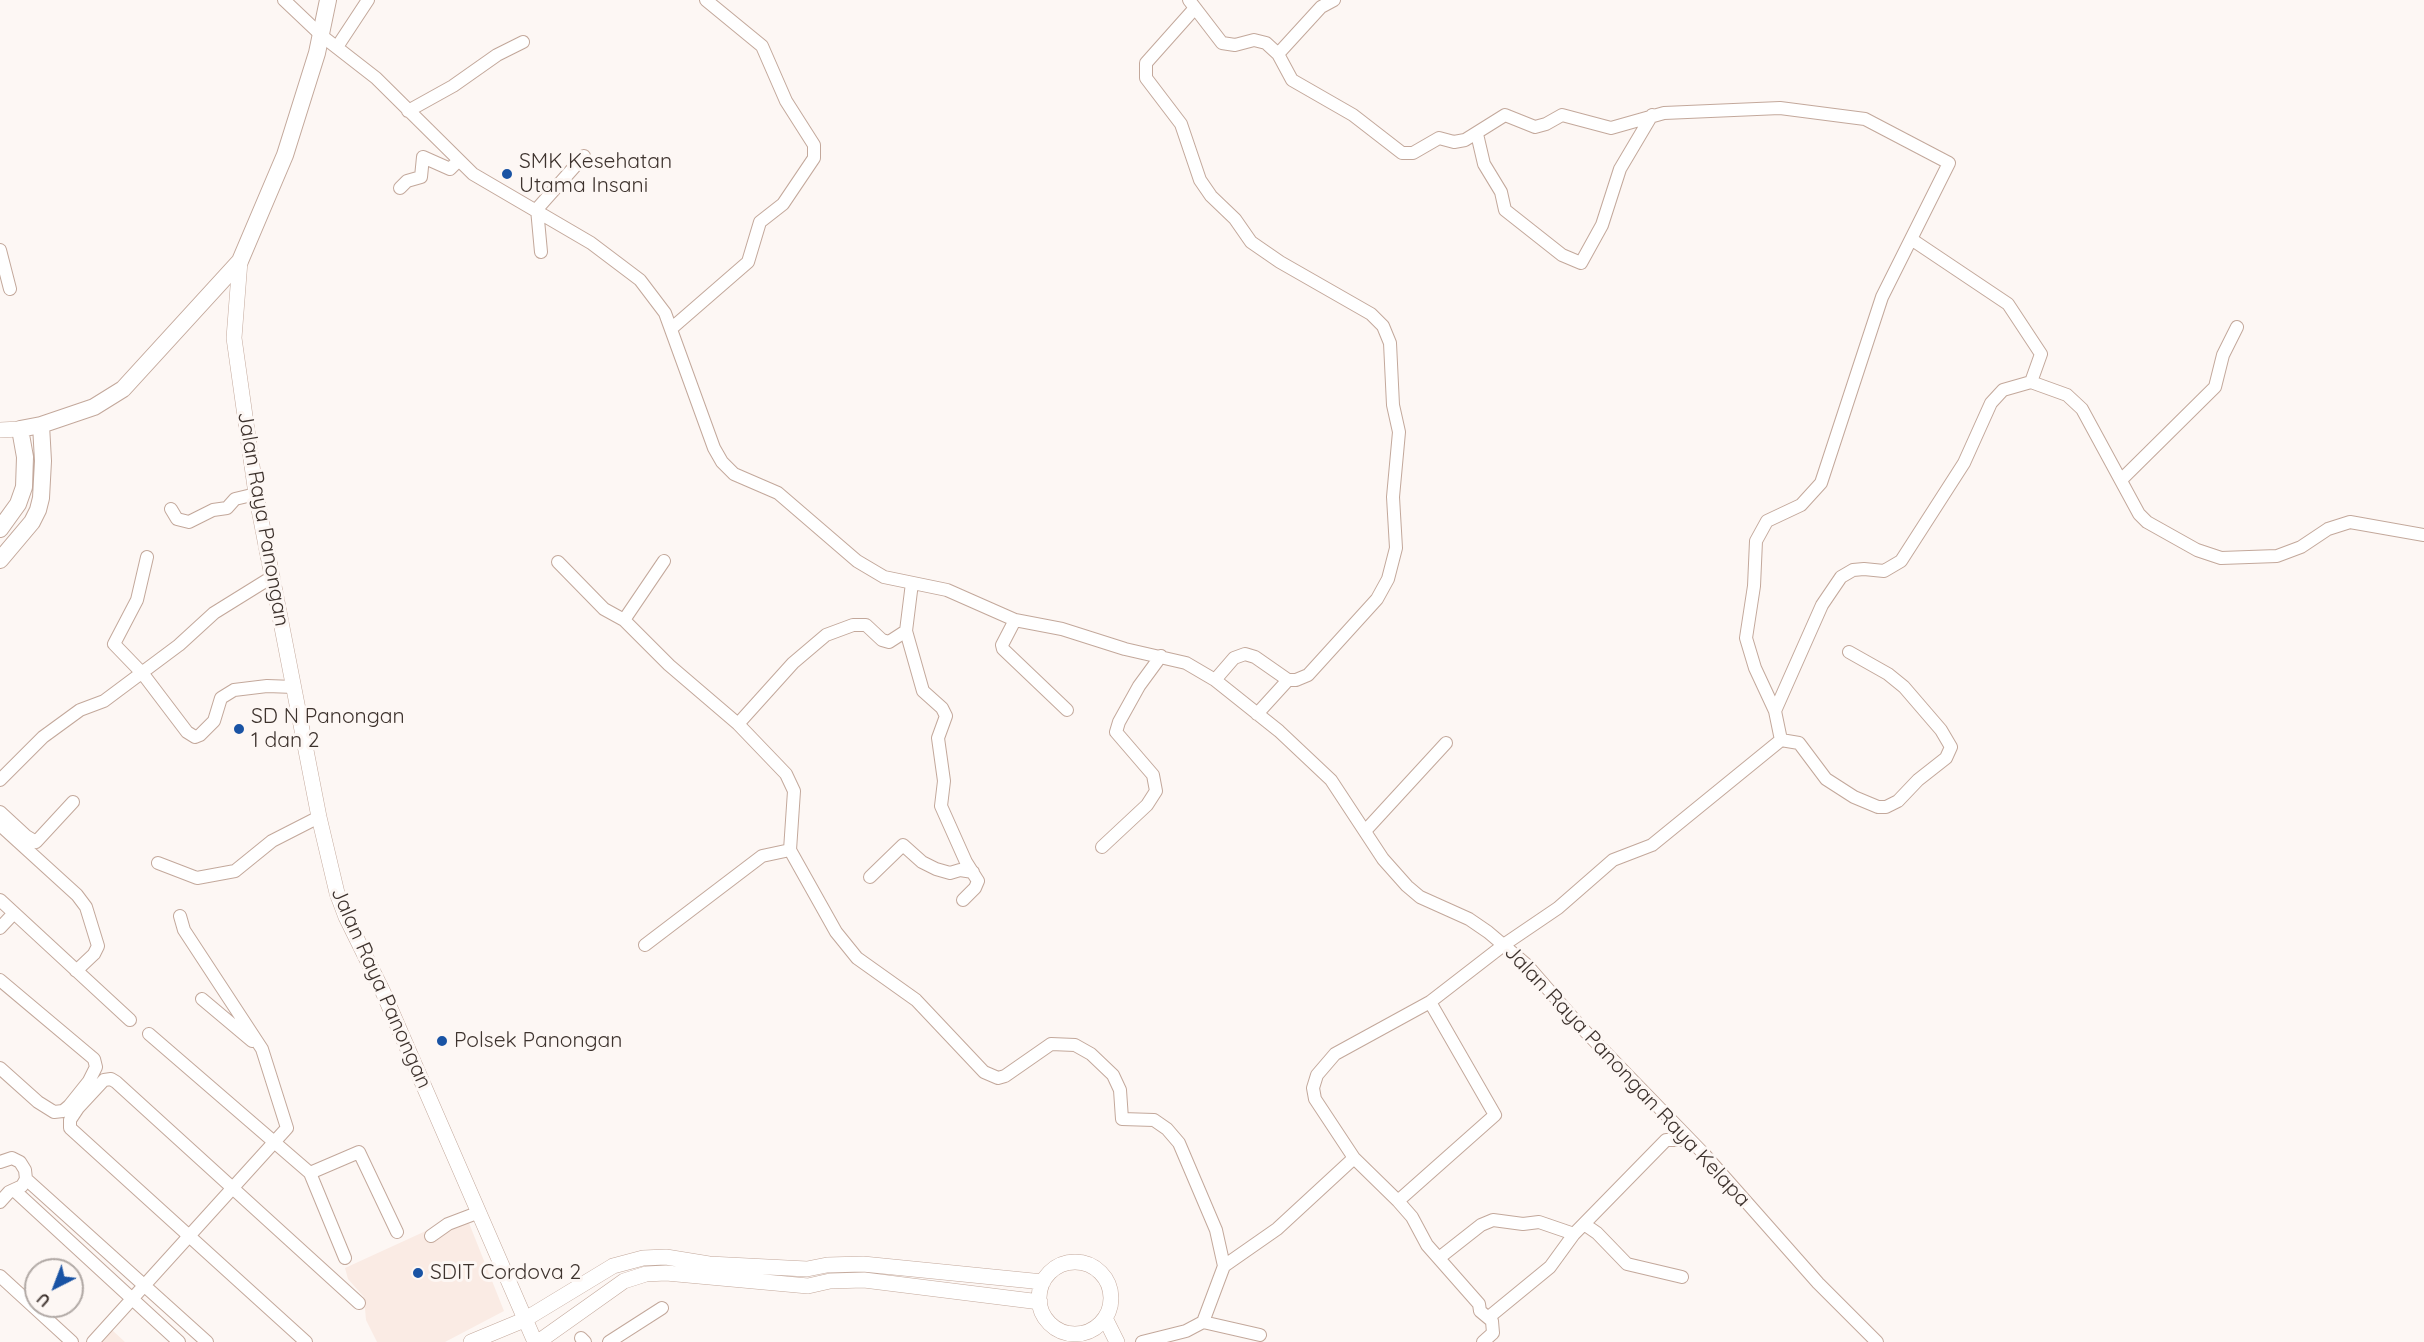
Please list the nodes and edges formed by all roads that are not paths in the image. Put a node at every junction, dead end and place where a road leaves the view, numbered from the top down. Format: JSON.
{"nodes":[{"id":1,"x":284,"y":0,"type":"edge"},
{"id":2,"x":328,"y":0,"type":"edge"},
{"id":3,"x":368,"y":0,"type":"edge"},
{"id":4,"x":706,"y":0,"type":"edge"},
{"id":5,"x":1334,"y":0,"type":"edge"},
{"id":6,"x":1192,"y":4,"type":"edge"},
{"id":7,"x":322,"y":36,"type":"junction"},
{"id":8,"x":523,"y":42,"type":"dead end"},
{"id":9,"x":337,"y":46,"type":"junction"},
{"id":10,"x":1278,"y":54,"type":"junction"},
{"id":11,"x":408,"y":111,"type":"junction"},
{"id":12,"x":1652,"y":114,"type":"junction"},
{"id":13,"x":1477,"y":134,"type":"junction"},
{"id":14,"x":584,"y":156,"type":"dead end"},
{"id":15,"x":458,"y":161,"type":"junction"},
{"id":16,"x":400,"y":188,"type":"dead end"},
{"id":17,"x":537,"y":209,"type":"junction"},
{"id":18,"x":1911,"y":239,"type":"junction"},
{"id":19,"x":0,"y":250,"type":"edge"},
{"id":20,"x":541,"y":252,"type":"dead end"},
{"id":21,"x":240,"y":261,"type":"junction"},
{"id":22,"x":219,"y":284,"type":"junction"},
{"id":23,"x":10,"y":289,"type":"dead end"},
{"id":24,"x":237,"y":292,"type":"junction"},
{"id":25,"x":2237,"y":327,"type":"dead end"},
{"id":26,"x":672,"y":328,"type":"junction"},
{"id":27,"x":2031,"y":382,"type":"junction"},
{"id":28,"x":42,"y":425,"type":"junction"},
{"id":29,"x":20,"y":429,"type":"junction"},
{"id":30,"x":0,"y":430,"type":"edge"},
{"id":31,"x":2122,"y":478,"type":"junction"},
{"id":32,"x":256,"y":494,"type":"junction"},
{"id":33,"x":171,"y":509,"type":"dead end"},
{"id":34,"x":0,"y":529,"type":"edge"},
{"id":35,"x":2424,"y":536,"type":"edge"},
{"id":36,"x":147,"y":557,"type":"dead end"},
{"id":37,"x":0,"y":560,"type":"edge"},
{"id":38,"x":664,"y":561,"type":"dead end"},
{"id":39,"x":558,"y":562,"type":"dead end"},
{"id":40,"x":272,"y":577,"type":"junction"},
{"id":41,"x":912,"y":583,"type":"junction"},
{"id":42,"x":624,"y":620,"type":"junction"},
{"id":43,"x":1015,"y":620,"type":"junction"},
{"id":44,"x":906,"y":631,"type":"junction"},
{"id":45,"x":1849,"y":652,"type":"dead end"},
{"id":46,"x":1161,"y":656,"type":"junction"},
{"id":47,"x":143,"y":674,"type":"junction"},
{"id":48,"x":1215,"y":680,"type":"junction"},
{"id":49,"x":1288,"y":680,"type":"junction"},
{"id":50,"x":294,"y":687,"type":"junction"},
{"id":51,"x":1066,"y":710,"type":"dead end"},
{"id":52,"x":1776,"y":711,"type":"junction"},
{"id":53,"x":1257,"y":714,"type":"junction"},
{"id":54,"x":738,"y":724,"type":"junction"},
{"id":55,"x":1781,"y":740,"type":"junction"},
{"id":56,"x":1446,"y":743,"type":"dead end"},
{"id":57,"x":0,"y":780,"type":"edge"},
{"id":58,"x":73,"y":802,"type":"dead end"},
{"id":59,"x":0,"y":812,"type":"edge"},
{"id":60,"x":319,"y":817,"type":"junction"},
{"id":61,"x":0,"y":825,"type":"edge"},
{"id":62,"x":1366,"y":831,"type":"junction"},
{"id":63,"x":1102,"y":847,"type":"dead end"},
{"id":64,"x":790,"y":850,"type":"junction"},
{"id":65,"x":158,"y":863,"type":"dead end"},
{"id":66,"x":973,"y":872,"type":"junction"},
{"id":67,"x":870,"y":877,"type":"dead end"},
{"id":68,"x":0,"y":900,"type":"edge"},
{"id":69,"x":963,"y":900,"type":"dead end"},
{"id":70,"x":14,"y":913,"type":"junction"},
{"id":71,"x":180,"y":916,"type":"dead end"},
{"id":72,"x":0,"y":928,"type":"edge"},
{"id":73,"x":1505,"y":944,"type":"junction"},
{"id":74,"x":645,"y":945,"type":"dead end"},
{"id":75,"x":76,"y":971,"type":"junction"},
{"id":76,"x":0,"y":980,"type":"edge"},
{"id":77,"x":202,"y":999,"type":"dead end"},
{"id":78,"x":1430,"y":1002,"type":"junction"},
{"id":79,"x":130,"y":1020,"type":"dead end"},
{"id":80,"x":149,"y":1034,"type":"dead end"},
{"id":81,"x":262,"y":1049,"type":"junction"},
{"id":82,"x":0,"y":1068,"type":"edge"},
{"id":83,"x":1689,"y":1140,"type":"junction"},
{"id":84,"x":276,"y":1143,"type":"junction"},
{"id":85,"x":1354,"y":1158,"type":"junction"},
{"id":86,"x":1,"y":1159,"type":"edge"},
{"id":87,"x":310,"y":1173,"type":"junction"},
{"id":88,"x":26,"y":1179,"type":"junction"},
{"id":89,"x":234,"y":1189,"type":"junction"},
{"id":90,"x":8,"y":1191,"type":"edge"},
{"id":91,"x":1398,"y":1201,"type":"junction"},
{"id":92,"x":0,"y":1202,"type":"edge"},
{"id":93,"x":477,"y":1212,"type":"junction"},
{"id":94,"x":1584,"y":1224,"type":"junction"},
{"id":95,"x":397,"y":1232,"type":"dead end"},
{"id":96,"x":1574,"y":1234,"type":"junction"},
{"id":97,"x":191,"y":1235,"type":"junction"},
{"id":98,"x":431,"y":1236,"type":"dead end"},
{"id":99,"x":345,"y":1258,"type":"dead end"},
{"id":100,"x":1439,"y":1258,"type":"junction"},
{"id":101,"x":863,"y":1264,"type":"junction"},
{"id":102,"x":1224,"y":1266,"type":"junction"},
{"id":103,"x":0,"y":1276,"type":"edge"},
{"id":104,"x":1682,"y":1277,"type":"dead end"},
{"id":105,"x":864,"y":1280,"type":"junction"},
{"id":106,"x":1042,"y":1282,"type":"junction"},
{"id":107,"x":145,"y":1286,"type":"junction"},
{"id":108,"x":133,"y":1299,"type":"junction"},
{"id":109,"x":358,"y":1302,"type":"dead end"},
{"id":110,"x":1040,"y":1302,"type":"junction"},
{"id":111,"x":662,"y":1308,"type":"dead end"},
{"id":112,"x":1489,"y":1317,"type":"junction"},
{"id":113,"x":1105,"y":1318,"type":"junction"},
{"id":114,"x":524,"y":1320,"type":"junction"},
{"id":115,"x":1203,"y":1322,"type":"junction"},
{"id":116,"x":1260,"y":1335,"type":"dead end"},
{"id":117,"x":1087,"y":1337,"type":"edge"},
{"id":118,"x":72,"y":1342,"type":"edge"},
{"id":119,"x":93,"y":1342,"type":"edge"},
{"id":120,"x":179,"y":1342,"type":"edge"},
{"id":121,"x":207,"y":1342,"type":"edge"},
{"id":122,"x":306,"y":1342,"type":"edge"},
{"id":123,"x":471,"y":1342,"type":"edge"},
{"id":124,"x":537,"y":1342,"type":"edge"},
{"id":125,"x":609,"y":1342,"type":"edge"},
{"id":126,"x":1117,"y":1342,"type":"edge"},
{"id":127,"x":1142,"y":1342,"type":"edge"},
{"id":128,"x":1483,"y":1342,"type":"edge"},
{"id":129,"x":1877,"y":1342,"type":"edge"}],
"edges":[{"from":1,"to":7,"type":"street","name":"Jalan Raya Panongan Raya Kelapa"},
{"from":2,"to":7,"type":"main road","name":"Jalan Raya Panongan"},
{"from":3,"to":9,"type":"street"},
{"from":4,"to":26,"type":"street"},
{"from":5,"to":10,"type":"street"},
{"from":6,"to":10,"type":"street"},
{"from":6,"to":49,"type":"street"},
{"from":7,"to":9,"type":"street","name":"Jalan Raya Panongan Raya Kelapa"},
{"from":7,"to":21,"type":"main road","name":"Jalan Raya Panongan"},
{"from":8,"to":11,"type":"street"},
{"from":9,"to":11,"type":"street","name":"Jalan Raya Panongan Raya Kelapa"},
{"from":10,"to":13,"type":"street"},
{"from":11,"to":15,"type":"street","name":"Jalan Raya Panongan Raya Kelapa"},
{"from":12,"to":13,"type":"street"},
{"from":12,"to":13,"type":"street"},
{"from":12,"to":18,"type":"street"},
{"from":14,"to":17,"type":"street"},
{"from":15,"to":16,"type":"street"},
{"from":15,"to":17,"type":"street","name":"Jalan Raya Panongan Raya Kelapa"},
{"from":17,"to":20,"type":"street"},
{"from":17,"to":26,"type":"street","name":"Jalan Raya Panongan Raya Kelapa"},
{"from":18,"to":27,"type":"street"},
{"from":18,"to":52,"type":"street"},
{"from":19,"to":23,"type":"street"},
{"from":21,"to":22,"type":"main road","name":"Jalan Raya Panongan"},
{"from":21,"to":24,"type":"street","name":"Jalan Raya Panongan"},
{"from":22,"to":24,"type":"street"},
{"from":22,"to":28,"type":"main road","name":"Jalan Raya Panongan"},
{"from":24,"to":32,"type":"street","name":"Jalan Raya Panongan"},
{"from":25,"to":31,"type":"street"},
{"from":26,"to":41,"type":"street","name":"Jalan Raya Panongan Raya Kelapa"},
{"from":27,"to":31,"type":"street"},
{"from":27,"to":52,"type":"street"},
{"from":28,"to":29,"type":"main road","name":"Jalan Raya Panongan"},
{"from":28,"to":37,"type":"main road"},
{"from":29,"to":30,"type":"street","name":"Jalan Raya Panongan"},
{"from":29,"to":34,"type":"main road"},
{"from":31,"to":35,"type":"street"},
{"from":32,"to":33,"type":"street"},
{"from":32,"to":40,"type":"street","name":"Jalan Raya Panongan"},
{"from":36,"to":47,"type":"street"},
{"from":38,"to":42,"type":"street"},
{"from":39,"to":42,"type":"street"},
{"from":40,"to":47,"type":"street"},
{"from":40,"to":50,"type":"street","name":"Jalan Raya Panongan"},
{"from":41,"to":43,"type":"street","name":"Jalan Raya Panongan Raya Kelapa"},
{"from":41,"to":44,"type":"street"},
{"from":42,"to":54,"type":"street"},
{"from":43,"to":46,"type":"street","name":"Jalan Raya Panongan Raya Kelapa"},
{"from":43,"to":51,"type":"street"},
{"from":44,"to":54,"type":"street"},
{"from":44,"to":66,"type":"street"},
{"from":45,"to":55,"type":"street"},
{"from":46,"to":48,"type":"street","name":"Jalan Raya Panongan Raya Kelapa"},
{"from":46,"to":63,"type":"street"},
{"from":47,"to":50,"type":"street"},
{"from":47,"to":57,"type":"street"},
{"from":48,"to":49,"type":"street"},
{"from":48,"to":53,"type":"street","name":"Jalan Raya Panongan Raya Kelapa"},
{"from":49,"to":53,"type":"street"},
{"from":50,"to":60,"type":"street","name":"Jalan Raya Panongan"},
{"from":52,"to":55,"type":"street"},
{"from":53,"to":62,"type":"street","name":"Jalan Raya Panongan Raya Kelapa"},
{"from":54,"to":64,"type":"street"},
{"from":55,"to":73,"type":"street"},
{"from":56,"to":62,"type":"street"},
{"from":58,"to":59,"type":"street"},
{"from":60,"to":65,"type":"street"},
{"from":60,"to":93,"type":"street","name":"Jalan Raya Panongan"},
{"from":61,"to":75,"type":"street"},
{"from":62,"to":73,"type":"street","name":"Jalan Raya Panongan Raya Kelapa"},
{"from":64,"to":74,"type":"street"},
{"from":64,"to":102,"type":"street"},
{"from":66,"to":67,"type":"street"},
{"from":66,"to":69,"type":"street"},
{"from":68,"to":70,"type":"street"},
{"from":70,"to":72,"type":"street"},
{"from":70,"to":75,"type":"street"},
{"from":71,"to":81,"type":"street"},
{"from":73,"to":78,"type":"street"},
{"from":73,"to":83,"type":"street","name":"Jalan Raya Panongan Raya Kelapa"},
{"from":75,"to":79,"type":"street"},
{"from":76,"to":82,"type":"street"},
{"from":77,"to":81,"type":"street"},
{"from":78,"to":85,"type":"street"},
{"from":78,"to":91,"type":"street"},
{"from":80,"to":84,"type":"street"},
{"from":81,"to":84,"type":"street"},
{"from":83,"to":94,"type":"street"},
{"from":83,"to":129,"type":"street","name":"Jalan Raya Panongan Raya Kelapa"},
{"from":84,"to":87,"type":"street"},
{"from":84,"to":89,"type":"street"},
{"from":85,"to":91,"type":"street"},
{"from":85,"to":102,"type":"street"},
{"from":86,"to":88,"type":"street"},
{"from":87,"to":95,"type":"street"},
{"from":87,"to":99,"type":"street"},
{"from":88,"to":90,"type":"street"},
{"from":88,"to":107,"type":"street"},
{"from":89,"to":97,"type":"street"},
{"from":89,"to":97,"type":"street"},
{"from":89,"to":109,"type":"street"},
{"from":90,"to":92,"type":"street"},
{"from":90,"to":108,"type":"street"},
{"from":91,"to":100,"type":"street"},
{"from":93,"to":98,"type":"street"},
{"from":93,"to":114,"type":"street","name":"Jalan Raya Panongan"},
{"from":94,"to":96,"type":"street"},
{"from":94,"to":104,"type":"street"},
{"from":96,"to":100,"type":"street"},
{"from":96,"to":112,"type":"street"},
{"from":97,"to":107,"type":"street"},
{"from":97,"to":122,"type":"street"},
{"from":100,"to":112,"type":"street"},
{"from":101,"to":105,"type":"street"},
{"from":101,"to":106,"type":"street"},
{"from":101,"to":114,"type":"street"},
{"from":102,"to":115,"type":"street"},
{"from":103,"to":118,"type":"street"},
{"from":105,"to":110,"type":"street"},
{"from":105,"to":124,"type":"street"},
{"from":106,"to":110,"type":"street"},
{"from":106,"to":113,"type":"street"},
{"from":107,"to":108,"type":"street"},
{"from":107,"to":121,"type":"street"},
{"from":108,"to":119,"type":"street"},
{"from":108,"to":120,"type":"street"},
{"from":110,"to":117,"type":"street"},
{"from":111,"to":125,"type":"street"},
{"from":112,"to":128,"type":"street"},
{"from":113,"to":117,"type":"street"},
{"from":113,"to":126,"type":"street"},
{"from":114,"to":123,"type":"street"},
{"from":114,"to":124,"type":"street","name":"Jalan Raya Panongan"},
{"from":115,"to":116,"type":"street"},
{"from":115,"to":127,"type":"street"}]}
